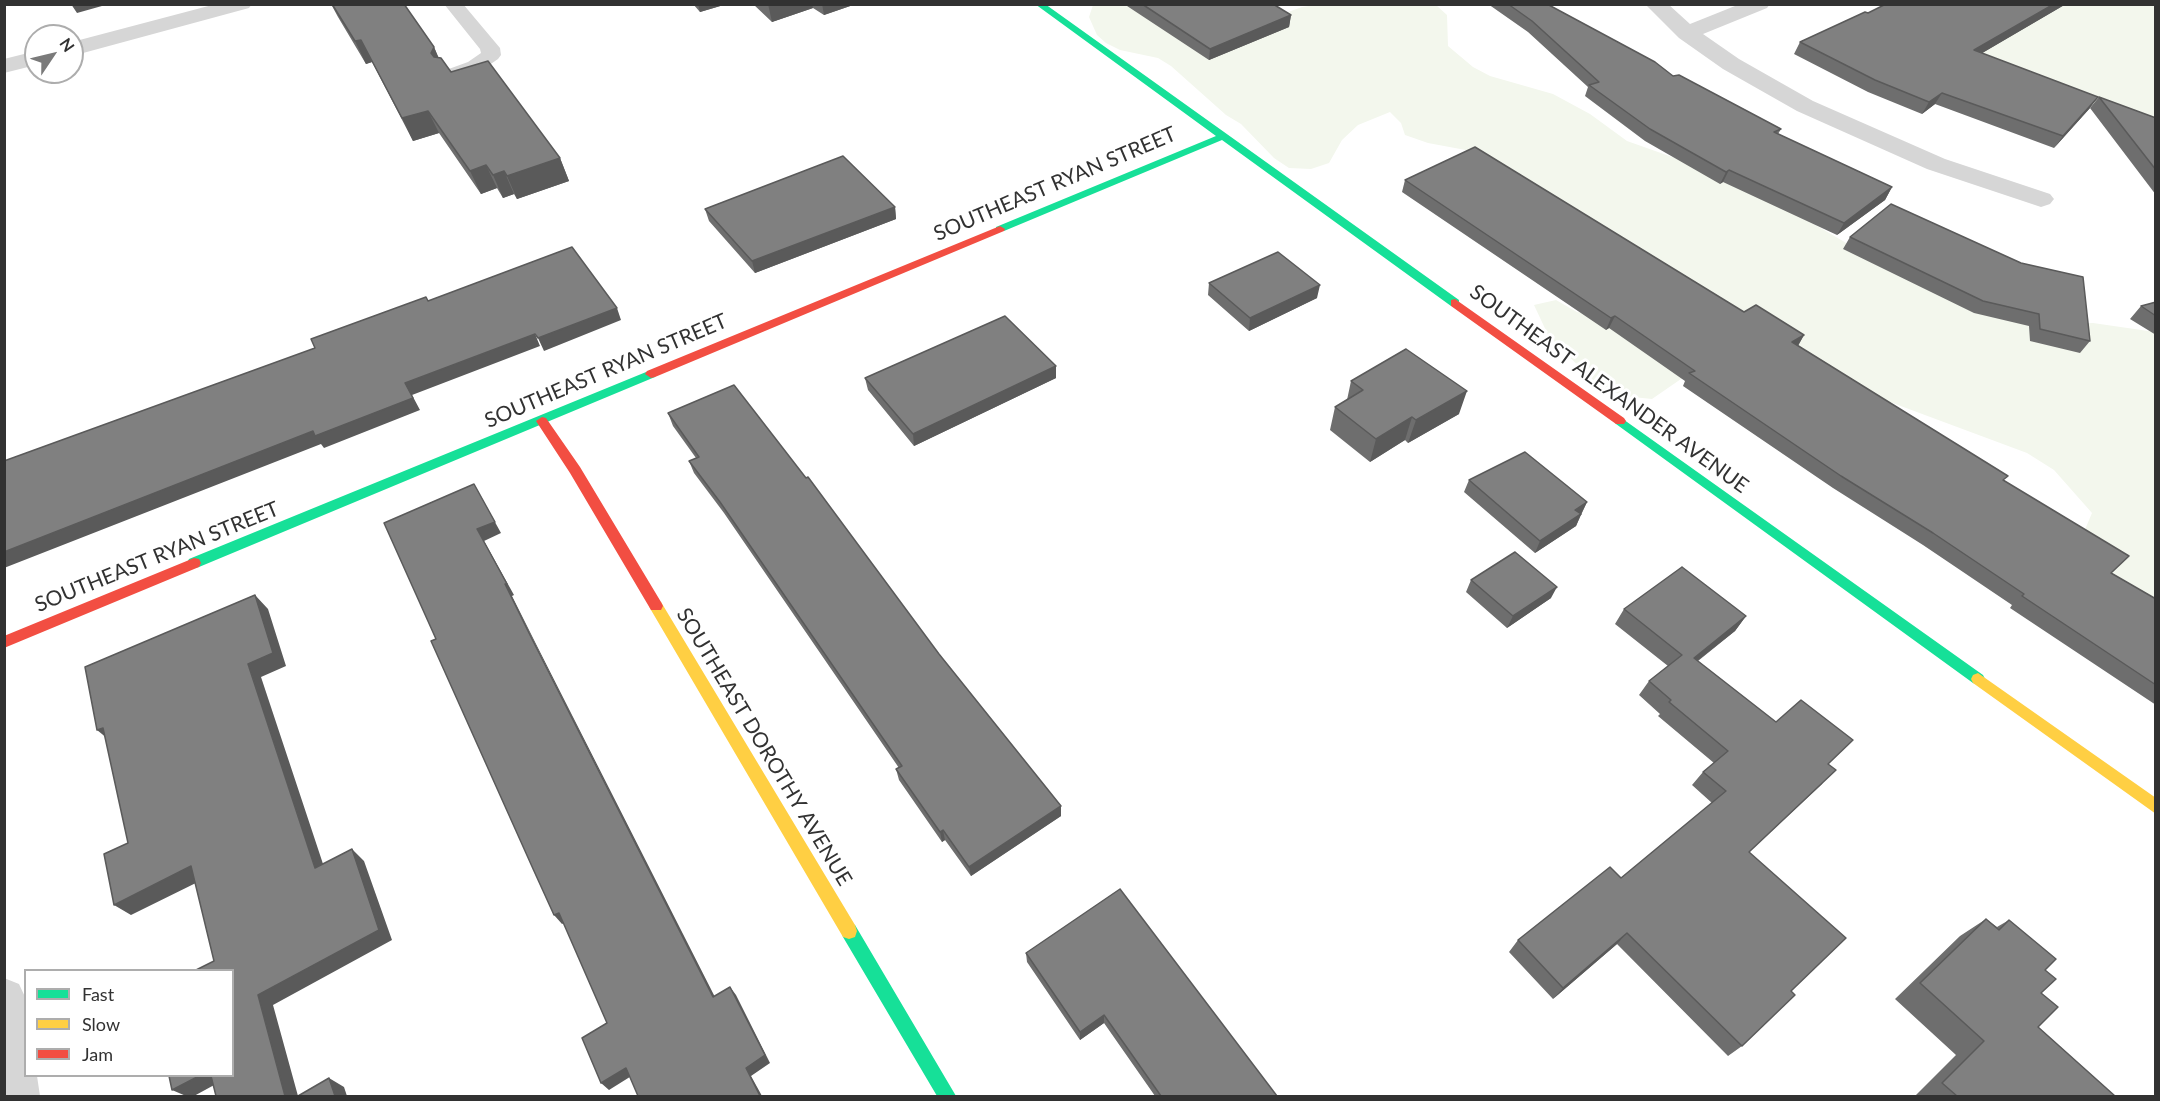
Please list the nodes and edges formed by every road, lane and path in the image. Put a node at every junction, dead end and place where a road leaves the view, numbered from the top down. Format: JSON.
{"nodes":[{"id":1,"x":242,"y":4,"type":"edge"},
{"id":2,"x":453,"y":4,"type":"edge"},
{"id":3,"x":1655,"y":4,"type":"edge"},
{"id":4,"x":1760,"y":4,"type":"edge"},
{"id":5,"x":1046,"y":6,"type":"edge"},
{"id":6,"x":1687,"y":33,"type":"junction"},
{"id":7,"x":84,"y":46,"type":"edge"},
{"id":8,"x":24,"y":61,"type":"edge"},
{"id":9,"x":4,"y":66,"type":"edge"},
{"id":10,"x":453,"y":74,"type":"edge"},
{"id":11,"x":1223,"y":136,"type":"junction"},
{"id":12,"x":2042,"y":199,"type":"dead end"},
{"id":13,"x":542,"y":421,"type":"junction"},
{"id":14,"x":4,"y":642,"type":"edge"},
{"id":15,"x":2156,"y":807,"type":"edge"},
{"id":16,"x":4,"y":999,"type":"edge"},
{"id":17,"x":18,"y":1096,"type":"edge"},
{"id":18,"x":947,"y":1096,"type":"edge"}],
"edges":[{"from":1,"to":7,"type":"street"},
{"from":2,"to":10,"type":"lane"},
{"from":3,"to":6,"type":"street"},
{"from":4,"to":6,"type":"street"},
{"from":5,"to":11,"type":"street","name":"SOUTHEAST ALEXANDER AVENUE"},
{"from":6,"to":12,"type":"street"},
{"from":8,"to":9,"type":"street"},
{"from":11,"to":13,"type":"street","name":"SOUTHEAST RYAN STREET"},
{"from":11,"to":15,"type":"street","name":"SOUTHEAST ALEXANDER AVENUE"},
{"from":13,"to":14,"type":"street","name":"SOUTHEAST RYAN STREET"},
{"from":13,"to":18,"type":"street","name":"SOUTHEAST DOROTHY AVENUE"},
{"from":16,"to":17,"type":"street"}]}
